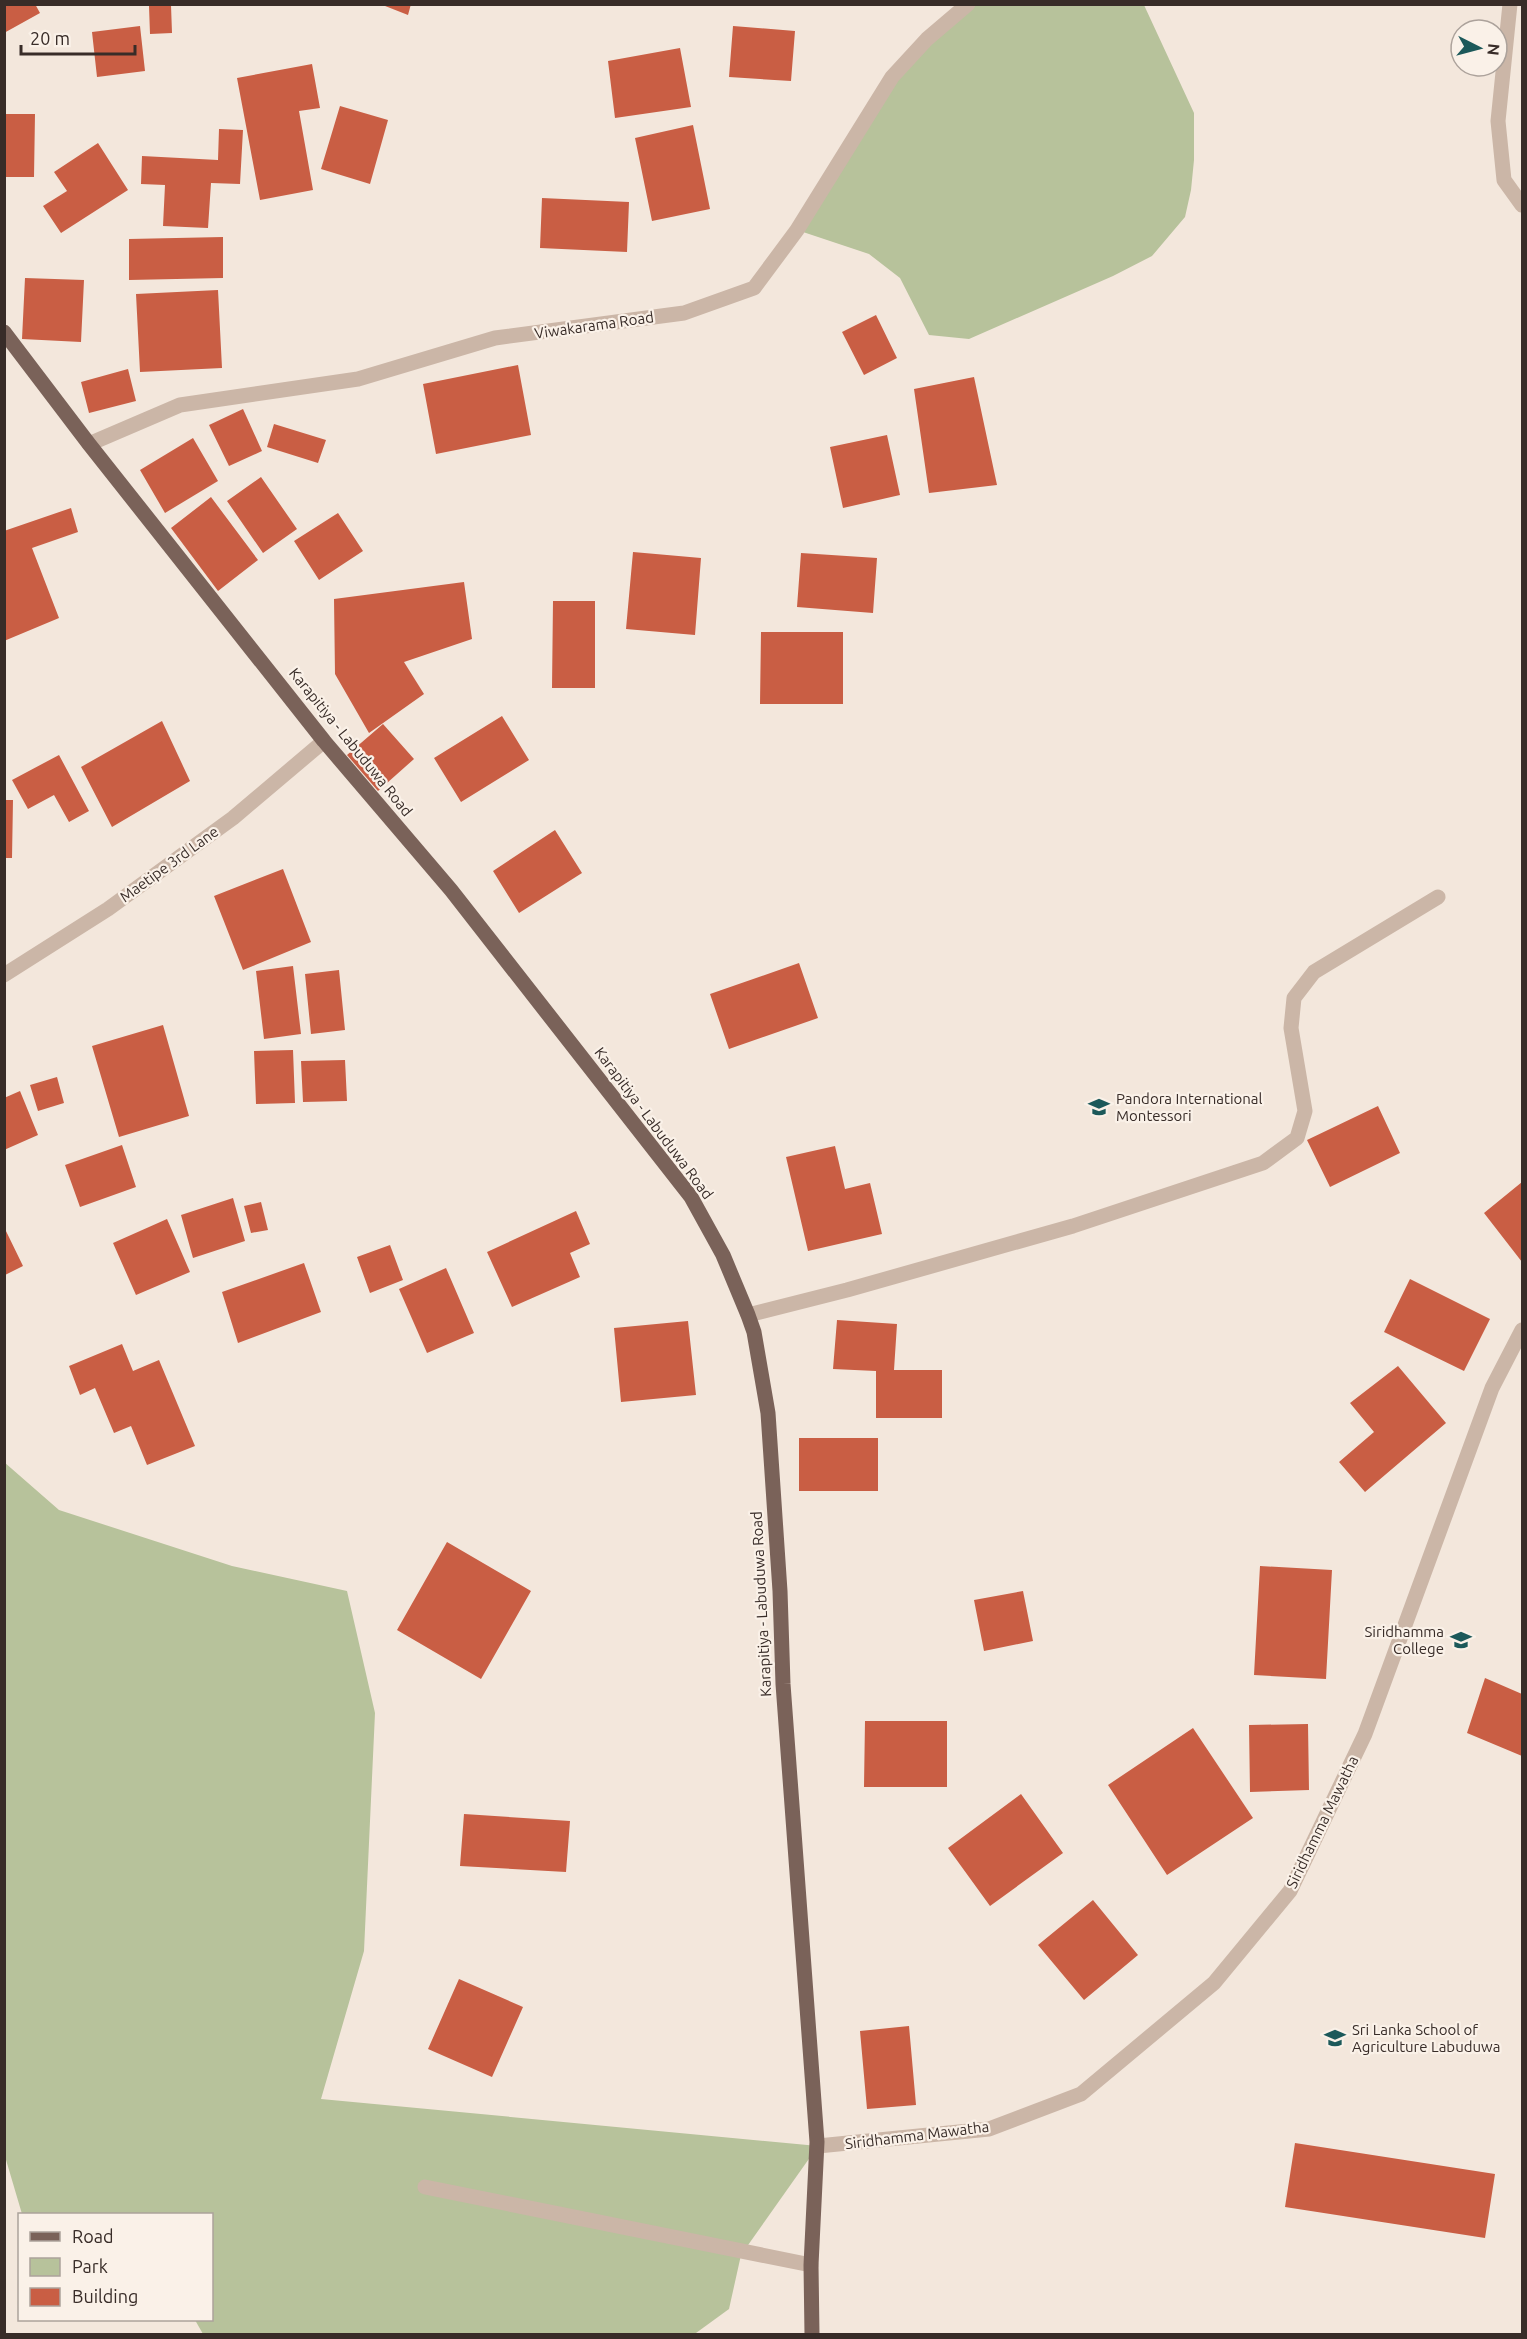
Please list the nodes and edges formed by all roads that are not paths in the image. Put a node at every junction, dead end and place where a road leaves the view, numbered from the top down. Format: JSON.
{"nodes":[{"id":1,"x":968,"y":4,"type":"edge"},
{"id":2,"x":1510,"y":4,"type":"edge"},
{"id":3,"x":1522,"y":205,"type":"edge"},
{"id":4,"x":4,"y":333,"type":"edge"},
{"id":5,"x":89,"y":444,"type":"junction"},
{"id":6,"x":324,"y":741,"type":"junction"},
{"id":7,"x":1438,"y":897,"type":"dead end"},
{"id":8,"x":4,"y":975,"type":"edge"},
{"id":9,"x":748,"y":1315,"type":"junction"},
{"id":10,"x":1522,"y":1330,"type":"edge"},
{"id":11,"x":818,"y":2146,"type":"junction"},
{"id":12,"x":425,"y":2187,"type":"dead end"},
{"id":13,"x":811,"y":2265,"type":"junction"},
{"id":14,"x":812,"y":2334,"type":"edge"}],
"edges":[{"from":1,"to":5,"type":"street","name":"Viwakarama Road"},
{"from":2,"to":3,"type":"street"},
{"from":4,"to":5,"type":"main road","name":"Karapitiya - Labuduwa Road"},
{"from":5,"to":6,"type":"main road","name":"Karapitiya - Labuduwa Road"},
{"from":6,"to":8,"type":"street","name":"Maetipe 3rd Lane"},
{"from":6,"to":9,"type":"main road","name":"Karapitiya - Labuduwa Road"},
{"from":7,"to":9,"type":"street"},
{"from":9,"to":11,"type":"main road","name":"Karapitiya - Labuduwa Road"},
{"from":10,"to":11,"type":"street","name":"Siridhamma Mawatha"},
{"from":11,"to":13,"type":"main road","name":"Karapitiya - Labuduwa Road"},
{"from":12,"to":13,"type":"street"},
{"from":13,"to":14,"type":"main road","name":"Karapitiya - Labuduwa Road"}]}
